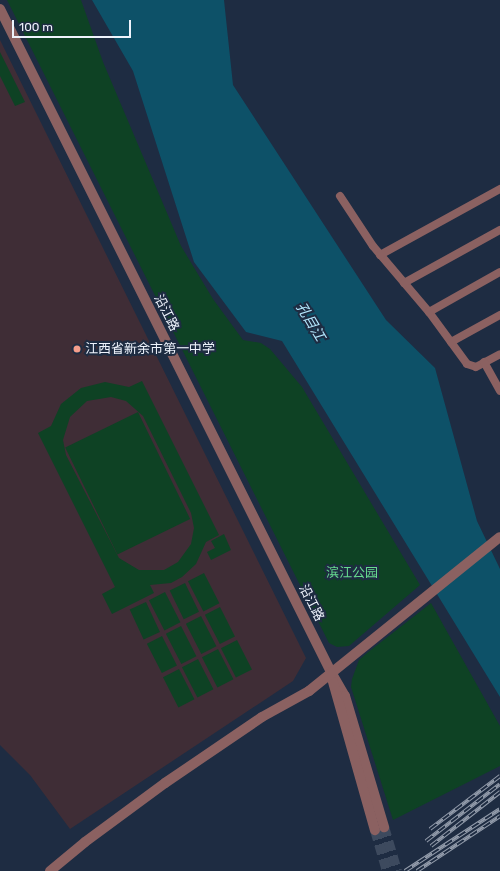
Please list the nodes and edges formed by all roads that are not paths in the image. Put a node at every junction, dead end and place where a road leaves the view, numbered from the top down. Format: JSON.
{"nodes":[{"id":1,"x":0,"y":9,"type":"edge"},
{"id":2,"x":500,"y":189,"type":"edge"},
{"id":3,"x":340,"y":196,"type":"dead end"},
{"id":4,"x":500,"y":230,"type":"edge"},
{"id":5,"x":380,"y":255,"type":"junction"},
{"id":6,"x":500,"y":272,"type":"edge"},
{"id":7,"x":404,"y":283,"type":"junction"},
{"id":8,"x":429,"y":312,"type":"junction"},
{"id":9,"x":500,"y":315,"type":"edge"},
{"id":10,"x":451,"y":342,"type":"junction"},
{"id":11,"x":500,"y":354,"type":"edge"},
{"id":12,"x":484,"y":362,"type":"junction"},
{"id":13,"x":500,"y":391,"type":"edge"},
{"id":14,"x":500,"y":537,"type":"edge"},
{"id":15,"x":331,"y":672,"type":"junction"},
{"id":16,"x":380,"y":829,"type":"tunnel mouth"},
{"id":17,"x":50,"y":871,"type":"edge"}],
"edges":[{"from":1,"to":15,"type":"street","name":"沿江路"},
{"from":2,"to":5,"type":"street"},
{"from":3,"to":5,"type":"street"},
{"from":4,"to":7,"type":"street"},
{"from":5,"to":7,"type":"street"},
{"from":6,"to":8,"type":"street"},
{"from":7,"to":8,"type":"street"},
{"from":8,"to":10,"type":"street"},
{"from":9,"to":10,"type":"street"},
{"from":10,"to":12,"type":"street"},
{"from":11,"to":12,"type":"street"},
{"from":12,"to":13,"type":"street"},
{"from":14,"to":15,"type":"street"},
{"from":15,"to":16,"type":"street","name":"沿江路"},
{"from":15,"to":17,"type":"street"}]}
